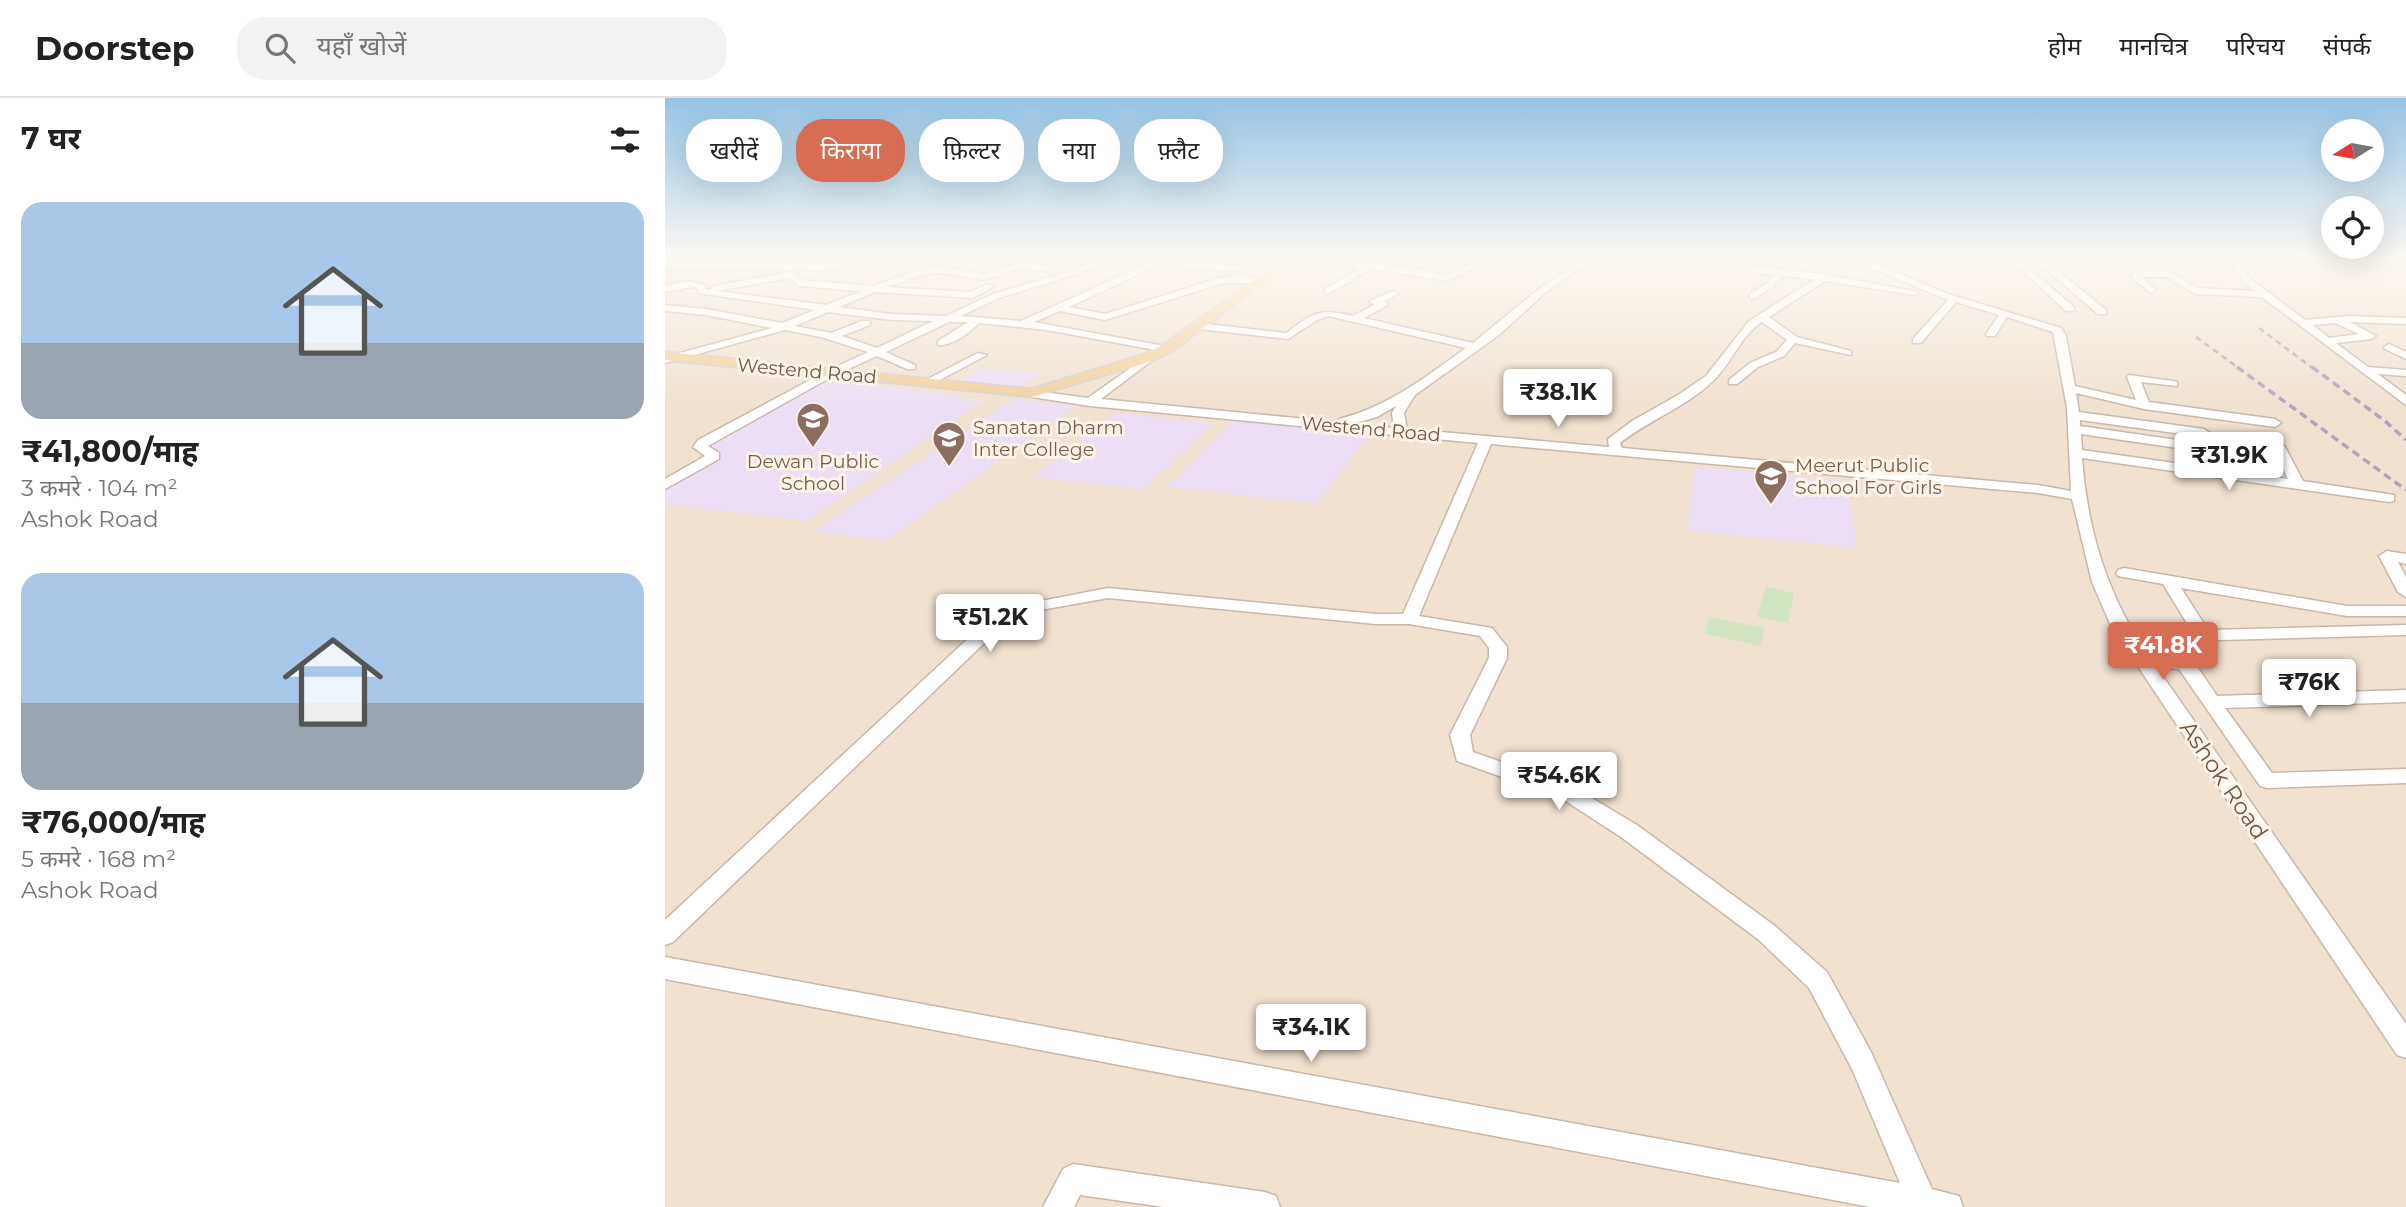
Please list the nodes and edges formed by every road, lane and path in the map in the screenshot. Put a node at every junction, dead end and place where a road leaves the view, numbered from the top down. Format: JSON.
{"nodes":[{"id":1,"x":669,"y":310,"type":"edge"},
{"id":2,"x":827,"y":310,"type":"joint"},
{"id":3,"x":895,"y":310,"type":"edge"},
{"id":4,"x":966,"y":310,"type":"edge"},
{"id":5,"x":1050,"y":310,"type":"edge"},
{"id":6,"x":1069,"y":310,"type":"edge"},
{"id":7,"x":1128,"y":310,"type":"edge"},
{"id":8,"x":1222,"y":310,"type":"edge"},
{"id":9,"x":1372,"y":310,"type":"edge"},
{"id":10,"x":1519,"y":310,"type":"edge"},
{"id":11,"x":1773,"y":310,"type":"edge"},
{"id":12,"x":1941,"y":310,"type":"edge"},
{"id":13,"x":1993,"y":310,"type":"edge"},
{"id":14,"x":2099,"y":310,"type":"edge"},
{"id":15,"x":2285,"y":310,"type":"edge"},
{"id":16,"x":2102,"y":312,"type":"dead end"},
{"id":17,"x":2005,"y":313,"type":"junction"},
{"id":18,"x":884,"y":316,"type":"junction"},
{"id":19,"x":1762,"y":317,"type":"junction"},
{"id":20,"x":1355,"y":319,"type":"junction"},
{"id":21,"x":944,"y":320,"type":"junction"},
{"id":22,"x":976,"y":320,"type":"junction"},
{"id":23,"x":2336,"y":320,"type":"junction"},
{"id":24,"x":2406,"y":321,"type":"edge"},
{"id":25,"x":866,"y":323,"type":"dead end"},
{"id":26,"x":2302,"y":323,"type":"junction"},
{"id":27,"x":1022,"y":324,"type":"junction"},
{"id":28,"x":1199,"y":326,"type":"junction"},
{"id":29,"x":781,"y":328,"type":"junction"},
{"id":30,"x":1991,"y":334,"type":"dead end"},
{"id":31,"x":831,"y":337,"type":"junction"},
{"id":32,"x":1793,"y":339,"type":"junction"},
{"id":33,"x":1917,"y":341,"type":"dead end"},
{"id":34,"x":2327,"y":341,"type":"junction"},
{"id":35,"x":942,"y":343,"type":"dead end"},
{"id":36,"x":1475,"y":347,"type":"junction"},
{"id":37,"x":2389,"y":347,"type":"dead end"},
{"id":38,"x":1166,"y":349,"type":"junction"},
{"id":39,"x":877,"y":352,"type":"junction"},
{"id":40,"x":1847,"y":354,"type":"dead end"},
{"id":41,"x":982,"y":355,"type":"dead end"},
{"id":42,"x":2406,"y":356,"type":"edge"},
{"id":43,"x":1150,"y":357,"type":"junction"},
{"id":44,"x":667,"y":358,"type":"edge"},
{"id":45,"x":911,"y":367,"type":"dead end"},
{"id":46,"x":2366,"y":370,"type":"junction"},
{"id":47,"x":2406,"y":373,"type":"edge"},
{"id":48,"x":829,"y":374,"type":"junction"},
{"id":49,"x":927,"y":382,"type":"junction"},
{"id":50,"x":1733,"y":382,"type":"dead end"},
{"id":51,"x":2173,"y":384,"type":"dead end"},
{"id":52,"x":2070,"y":388,"type":"junction"},
{"id":53,"x":1032,"y":393,"type":"junction"},
{"id":54,"x":1411,"y":393,"type":"junction"},
{"id":55,"x":2403,"y":397,"type":"edge"},
{"id":56,"x":1090,"y":402,"type":"junction"},
{"id":57,"x":2144,"y":405,"type":"junction"},
{"id":58,"x":2073,"y":415,"type":"junction"},
{"id":59,"x":2275,"y":423,"type":"dead end"},
{"id":60,"x":1331,"y":425,"type":"junction"},
{"id":61,"x":2074,"y":429,"type":"junction"},
{"id":62,"x":1401,"y":432,"type":"junction"},
{"id":63,"x":2204,"y":433,"type":"dead end"},
{"id":64,"x":1486,"y":440,"type":"junction"},
{"id":65,"x":2279,"y":447,"type":"dead end"},
{"id":66,"x":2212,"y":449,"type":"dead end"},
{"id":67,"x":1618,"y":452,"type":"junction"},
{"id":68,"x":2075,"y":453,"type":"junction"},
{"id":69,"x":2297,"y":484,"type":"junction"},
{"id":70,"x":665,"y":485,"type":"edge"},
{"id":71,"x":2078,"y":496,"type":"junction"},
{"id":72,"x":2389,"y":498,"type":"dead end"},
{"id":73,"x":2406,"y":559,"type":"edge"},
{"id":74,"x":2124,"y":573,"type":"dead end"},
{"id":75,"x":2169,"y":581,"type":"junction"},
{"id":76,"x":2406,"y":592,"type":"edge"},
{"id":77,"x":2406,"y":611,"type":"edge"},
{"id":78,"x":1409,"y":619,"type":"junction"},
{"id":79,"x":2406,"y":629,"type":"edge"},
{"id":80,"x":2203,"y":635,"type":"junction"},
{"id":81,"x":2144,"y":662,"type":"junction"},
{"id":82,"x":2184,"y":663,"type":"junction"},
{"id":83,"x":2406,"y":696,"type":"edge"},
{"id":84,"x":2211,"y":702,"type":"junction"},
{"id":85,"x":2406,"y":776,"type":"edge"},
{"id":86,"x":665,"y":935,"type":"edge"},
{"id":87,"x":665,"y":968,"type":"edge"},
{"id":88,"x":2406,"y":1046,"type":"edge"},
{"id":89,"x":1932,"y":1206,"type":"edge"},
{"id":90,"x":1058,"y":1207,"type":"edge"},
{"id":91,"x":1265,"y":1207,"type":"edge"}],
"edges":[{"from":1,"to":29,"type":"street"},
{"from":2,"to":18,"type":"street"},
{"from":2,"to":29,"type":"street"},
{"from":3,"to":18,"type":"street"},
{"from":4,"to":21,"type":"street"},
{"from":5,"to":27,"type":"street"},
{"from":6,"to":7,"type":"street"},
{"from":8,"to":28,"type":"main road"},
{"from":9,"to":20,"type":"street"},
{"from":10,"to":36,"type":"street"},
{"from":11,"to":19,"type":"street"},
{"from":12,"to":33,"type":"street"},
{"from":13,"to":17,"type":"street"},
{"from":14,"to":16,"type":"street"},
{"from":15,"to":26,"type":"street"},
{"from":17,"to":30,"type":"street"},
{"from":17,"to":52,"type":"street","name":"Ashok Road"},
{"from":18,"to":21,"type":"street"},
{"from":19,"to":32,"type":"street"},
{"from":19,"to":67,"type":"street"},
{"from":20,"to":28,"type":"street"},
{"from":20,"to":36,"type":"street"},
{"from":21,"to":22,"type":"street"},
{"from":21,"to":39,"type":"street"},
{"from":22,"to":27,"type":"street"},
{"from":22,"to":35,"type":"street"},
{"from":23,"to":24,"type":"street"},
{"from":23,"to":26,"type":"street"},
{"from":23,"to":34,"type":"street"},
{"from":25,"to":31,"type":"street"},
{"from":26,"to":34,"type":"street"},
{"from":27,"to":38,"type":"street"},
{"from":28,"to":38,"type":"main road"},
{"from":29,"to":31,"type":"street"},
{"from":29,"to":44,"type":"street"},
{"from":31,"to":39,"type":"street"},
{"from":32,"to":40,"type":"street"},
{"from":32,"to":50,"type":"street"},
{"from":34,"to":46,"type":"street"},
{"from":36,"to":54,"type":"street"},
{"from":37,"to":42,"type":"street"},
{"from":38,"to":43,"type":"main road"},
{"from":39,"to":45,"type":"street"},
{"from":39,"to":48,"type":"street"},
{"from":41,"to":49,"type":"street"},
{"from":43,"to":53,"type":"main road"},
{"from":43,"to":56,"type":"street"},
{"from":44,"to":48,"type":"main road","name":"Westend Road"},
{"from":46,"to":47,"type":"street"},
{"from":46,"to":55,"type":"street"},
{"from":48,"to":49,"type":"main road","name":"Westend Road"},
{"from":48,"to":70,"type":"street"},
{"from":49,"to":53,"type":"main road","name":"Westend Road"},
{"from":51,"to":57,"type":"street"},
{"from":52,"to":57,"type":"street"},
{"from":52,"to":58,"type":"street","name":"Ashok Road"},
{"from":53,"to":56,"type":"street","name":"Westend Road"},
{"from":54,"to":60,"type":"street"},
{"from":54,"to":62,"type":"street"},
{"from":56,"to":60,"type":"street","name":"Westend Road"},
{"from":57,"to":59,"type":"street"},
{"from":58,"to":61,"type":"street","name":"Ashok Road"},
{"from":58,"to":63,"type":"street"},
{"from":60,"to":62,"type":"street","name":"Westend Road"},
{"from":61,"to":66,"type":"street"},
{"from":61,"to":68,"type":"street","name":"Ashok Road"},
{"from":62,"to":64,"type":"street","name":"Westend Road"},
{"from":64,"to":67,"type":"street","name":"Westend Road"},
{"from":64,"to":78,"type":"street"},
{"from":65,"to":69,"type":"street"},
{"from":67,"to":71,"type":"street","name":"Westend Road"},
{"from":68,"to":69,"type":"street"},
{"from":68,"to":71,"type":"street","name":"Ashok Road"},
{"from":69,"to":72,"type":"street"},
{"from":71,"to":81,"type":"street","name":"Ashok Road"},
{"from":73,"to":76,"type":"street"},
{"from":74,"to":75,"type":"street"},
{"from":75,"to":77,"type":"street"},
{"from":75,"to":80,"type":"street"},
{"from":78,"to":86,"type":"street"},
{"from":78,"to":89,"type":"street"},
{"from":79,"to":80,"type":"street"},
{"from":80,"to":82,"type":"street"},
{"from":81,"to":82,"type":"street"},
{"from":81,"to":88,"type":"street","name":"Ashok Road"},
{"from":82,"to":84,"type":"street"},
{"from":83,"to":84,"type":"street"},
{"from":84,"to":85,"type":"street"},
{"from":87,"to":89,"type":"street"},
{"from":90,"to":91,"type":"street"}]}
